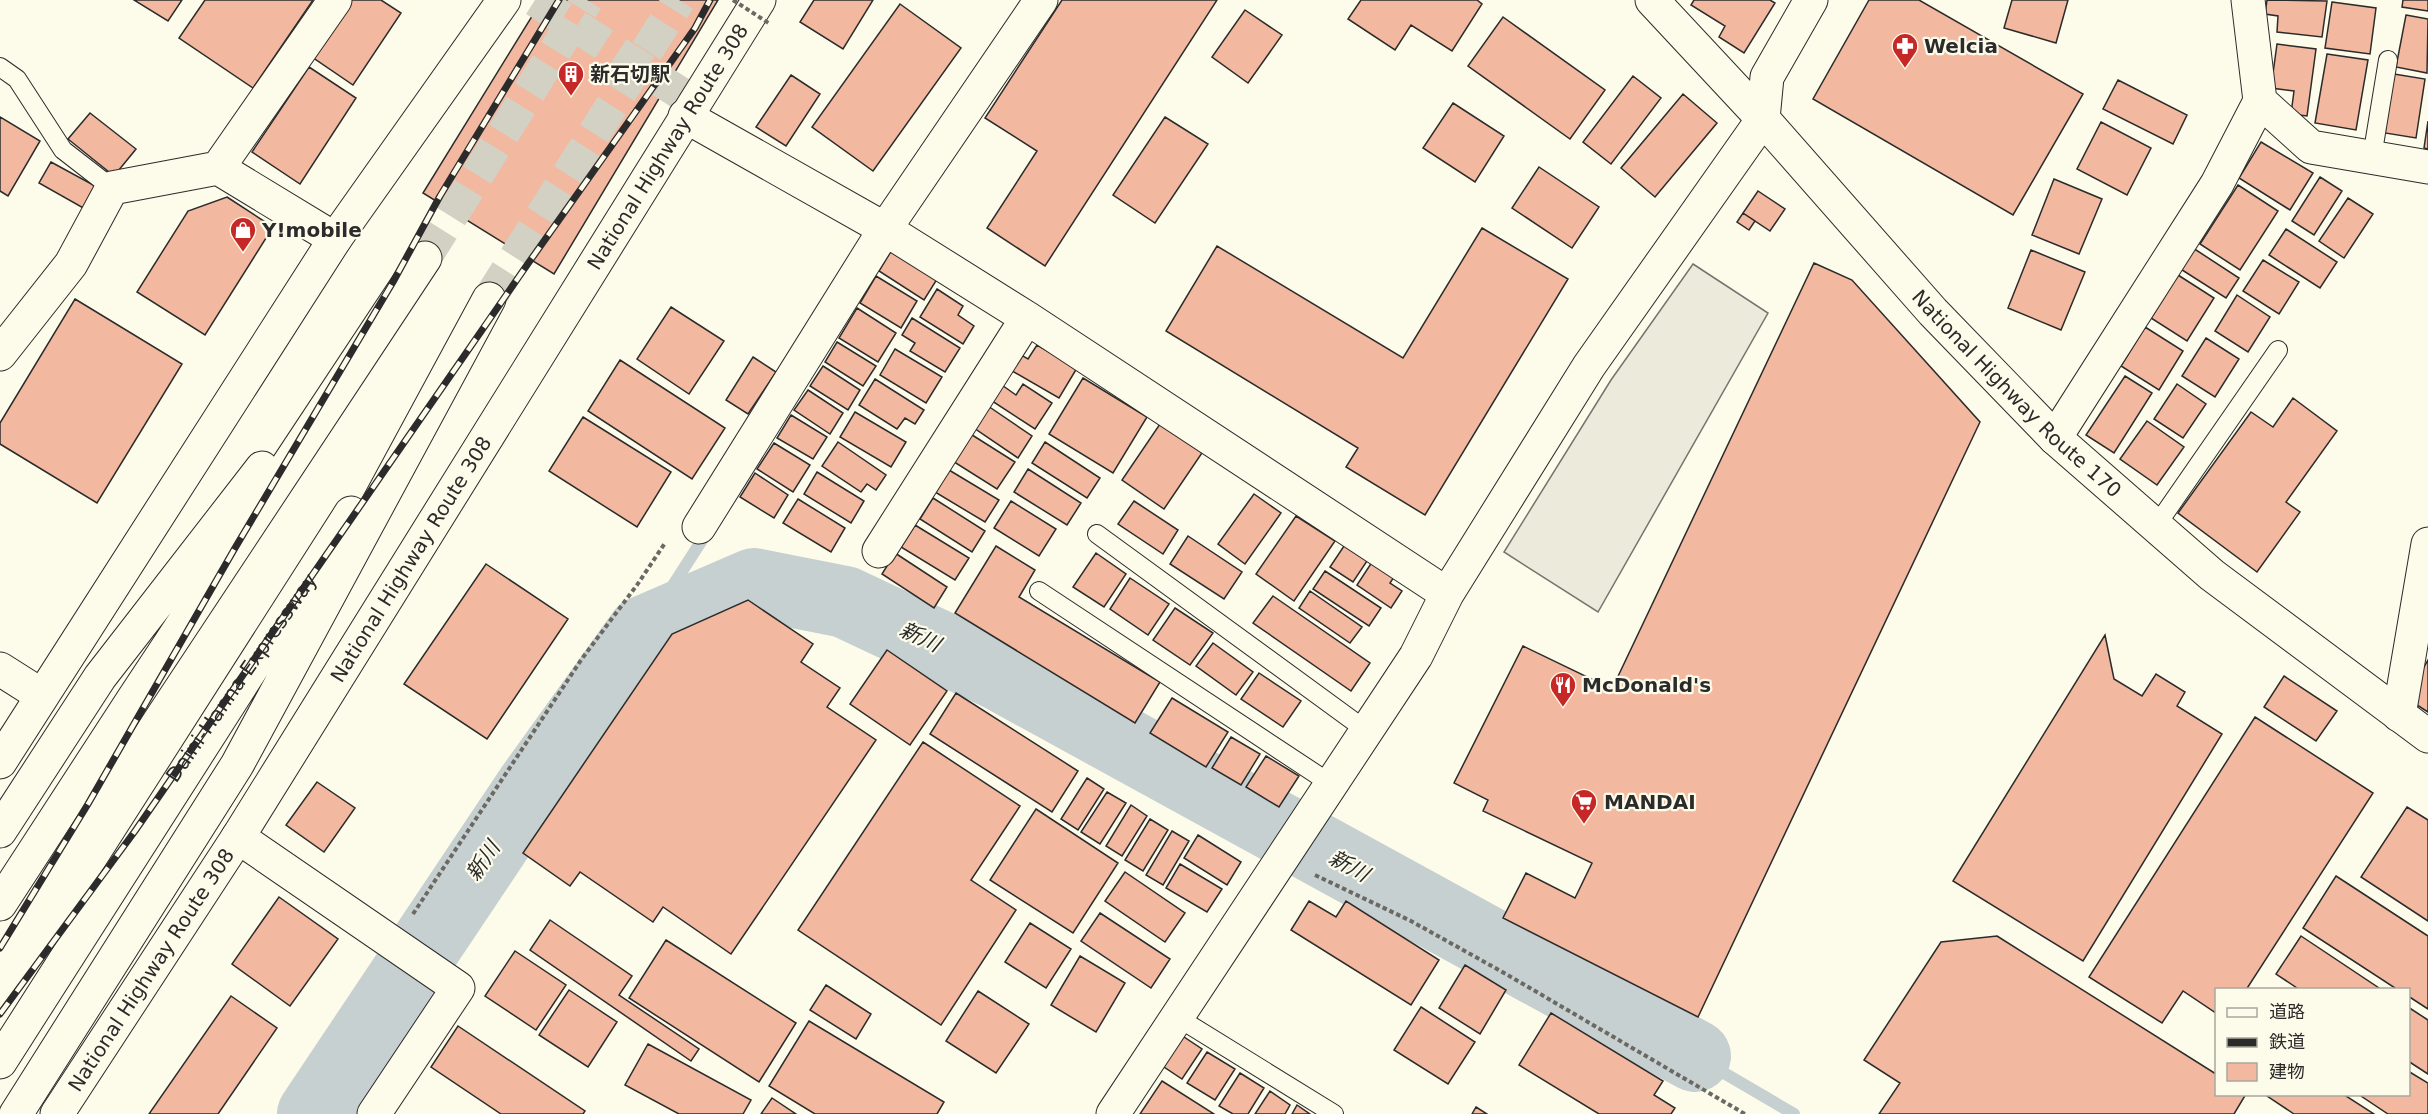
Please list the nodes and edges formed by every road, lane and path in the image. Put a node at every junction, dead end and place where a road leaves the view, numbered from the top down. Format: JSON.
{"nodes":[{"id":1,"x":335,"y":0,"type":"edge"},
{"id":2,"x":504,"y":0,"type":"edge"},
{"id":3,"x":733,"y":0,"type":"edge"},
{"id":4,"x":1041,"y":0,"type":"edge"},
{"id":5,"x":1652,"y":0,"type":"edge"},
{"id":6,"x":1811,"y":0,"type":"edge"},
{"id":7,"x":2248,"y":0,"type":"edge"},
{"id":8,"x":764,"y":12,"type":"edge"},
{"id":9,"x":2388,"y":60,"type":"dead end"},
{"id":10,"x":0,"y":67,"type":"edge"},
{"id":11,"x":2260,"y":101,"type":"junction"},
{"id":12,"x":685,"y":116,"type":"junction"},
{"id":13,"x":1763,"y":120,"type":"junction"},
{"id":14,"x":2372,"y":157,"type":"junction"},
{"id":15,"x":2428,"y":167,"type":"edge"},
{"id":16,"x":218,"y":168,"type":"junction"},
{"id":17,"x":112,"y":188,"type":"junction"},
{"id":18,"x":885,"y":229,"type":"junction"},
{"id":19,"x":335,"y":239,"type":"junction"},
{"id":20,"x":1027,"y":318,"type":"junction"},
{"id":21,"x":2278,"y":350,"type":"dead end"},
{"id":22,"x":0,"y":354,"type":"edge"},
{"id":23,"x":2055,"y":438,"type":"junction"},
{"id":24,"x":2156,"y":526,"type":"junction"},
{"id":25,"x":699,"y":527,"type":"joint"},
{"id":26,"x":1097,"y":534,"type":"dead end"},
{"id":27,"x":879,"y":551,"type":"dead end"},
{"id":28,"x":2427,"y":552,"type":"edge"},
{"id":29,"x":1039,"y":591,"type":"dead end"},
{"id":30,"x":1447,"y":594,"type":"junction"},
{"id":31,"x":0,"y":669,"type":"edge"},
{"id":32,"x":41,"y":695,"type":"junction"},
{"id":33,"x":2399,"y":715,"type":"junction"},
{"id":34,"x":1367,"y":731,"type":"junction"},
{"id":35,"x":2428,"y":736,"type":"edge"},
{"id":36,"x":0,"y":762,"type":"edge"},
{"id":37,"x":1331,"y":784,"type":"junction"},
{"id":38,"x":0,"y":831,"type":"edge"},
{"id":39,"x":238,"y":837,"type":"junction"},
{"id":40,"x":1282,"y":859,"type":"junction"},
{"id":41,"x":0,"y":904,"type":"edge"},
{"id":42,"x":396,"y":947,"type":"junction"},
{"id":43,"x":1177,"y":1017,"type":"junction"},
{"id":44,"x":0,"y":1062,"type":"edge"},
{"id":45,"x":16,"y":1114,"type":"edge"},
{"id":46,"x":57,"y":1114,"type":"edge"},
{"id":47,"x":374,"y":1114,"type":"edge"},
{"id":48,"x":1113,"y":1114,"type":"edge"},
{"id":49,"x":1335,"y":1114,"type":"edge"},
{"id":50,"x":1745,"y":1114,"type":"edge"}],
"edges":[{"from":1,"to":16,"type":"main road"},
{"from":2,"to":19,"type":"main road"},
{"from":3,"to":8,"type":"path","bridge":true},
{"from":4,"to":18,"type":"main road"},
{"from":5,"to":13,"type":"main road","name":"National Highway Route 170"},
{"from":6,"to":13,"type":"main road"},
{"from":7,"to":11,"type":"main road"},
{"from":8,"to":12,"type":"main road","name":"National Highway Route 308"},
{"from":9,"to":14,"type":"lane"},
{"from":10,"to":17,"type":"lane"},
{"from":11,"to":14,"type":"main road"},
{"from":11,"to":23,"type":"main road"},
{"from":12,"to":18,"type":"main road"},
{"from":12,"to":39,"type":"main road","name":"National Highway Route 308"},
{"from":13,"to":23,"type":"main road","name":"National Highway Route 170"},
{"from":13,"to":30,"type":"main road"},
{"from":14,"to":15,"type":"main road"},
{"from":16,"to":17,"type":"main road"},
{"from":16,"to":19,"type":"main road"},
{"from":17,"to":22,"type":"main road"},
{"from":18,"to":20,"type":"main road"},
{"from":18,"to":25,"type":"main road"},
{"from":19,"to":32,"type":"main road"},
{"from":20,"to":27,"type":"main road"},
{"from":20,"to":30,"type":"main road"},
{"from":21,"to":24,"type":"lane"},
{"from":23,"to":24,"type":"main road","name":"National Highway Route 170"},
{"from":24,"to":33,"type":"main road","name":"National Highway Route 170"},
{"from":25,"to":42,"type":"path"},
{"from":26,"to":34,"type":"lane"},
{"from":28,"to":33,"type":"main road"},
{"from":29,"to":37,"type":"lane"},
{"from":30,"to":34,"type":"main road"},
{"from":31,"to":32,"type":"main road"},
{"from":32,"to":36,"type":"main road"},
{"from":33,"to":35,"type":"main road","name":"National Highway Route 170"},
{"from":34,"to":37,"type":"main road"},
{"from":37,"to":40,"type":"main road"},
{"from":38,"to":41,"type":"main road"},
{"from":39,"to":42,"type":"main road"},
{"from":39,"to":46,"type":"main road","name":"National Highway Route 308"},
{"from":40,"to":43,"type":"main road"},
{"from":40,"to":50,"type":"path"},
{"from":42,"to":47,"type":"main road"},
{"from":43,"to":48,"type":"main road"},
{"from":43,"to":49,"type":"lane"},
{"from":44,"to":45,"type":"main road","name":"Daini-Hanna Expressway"}]}
